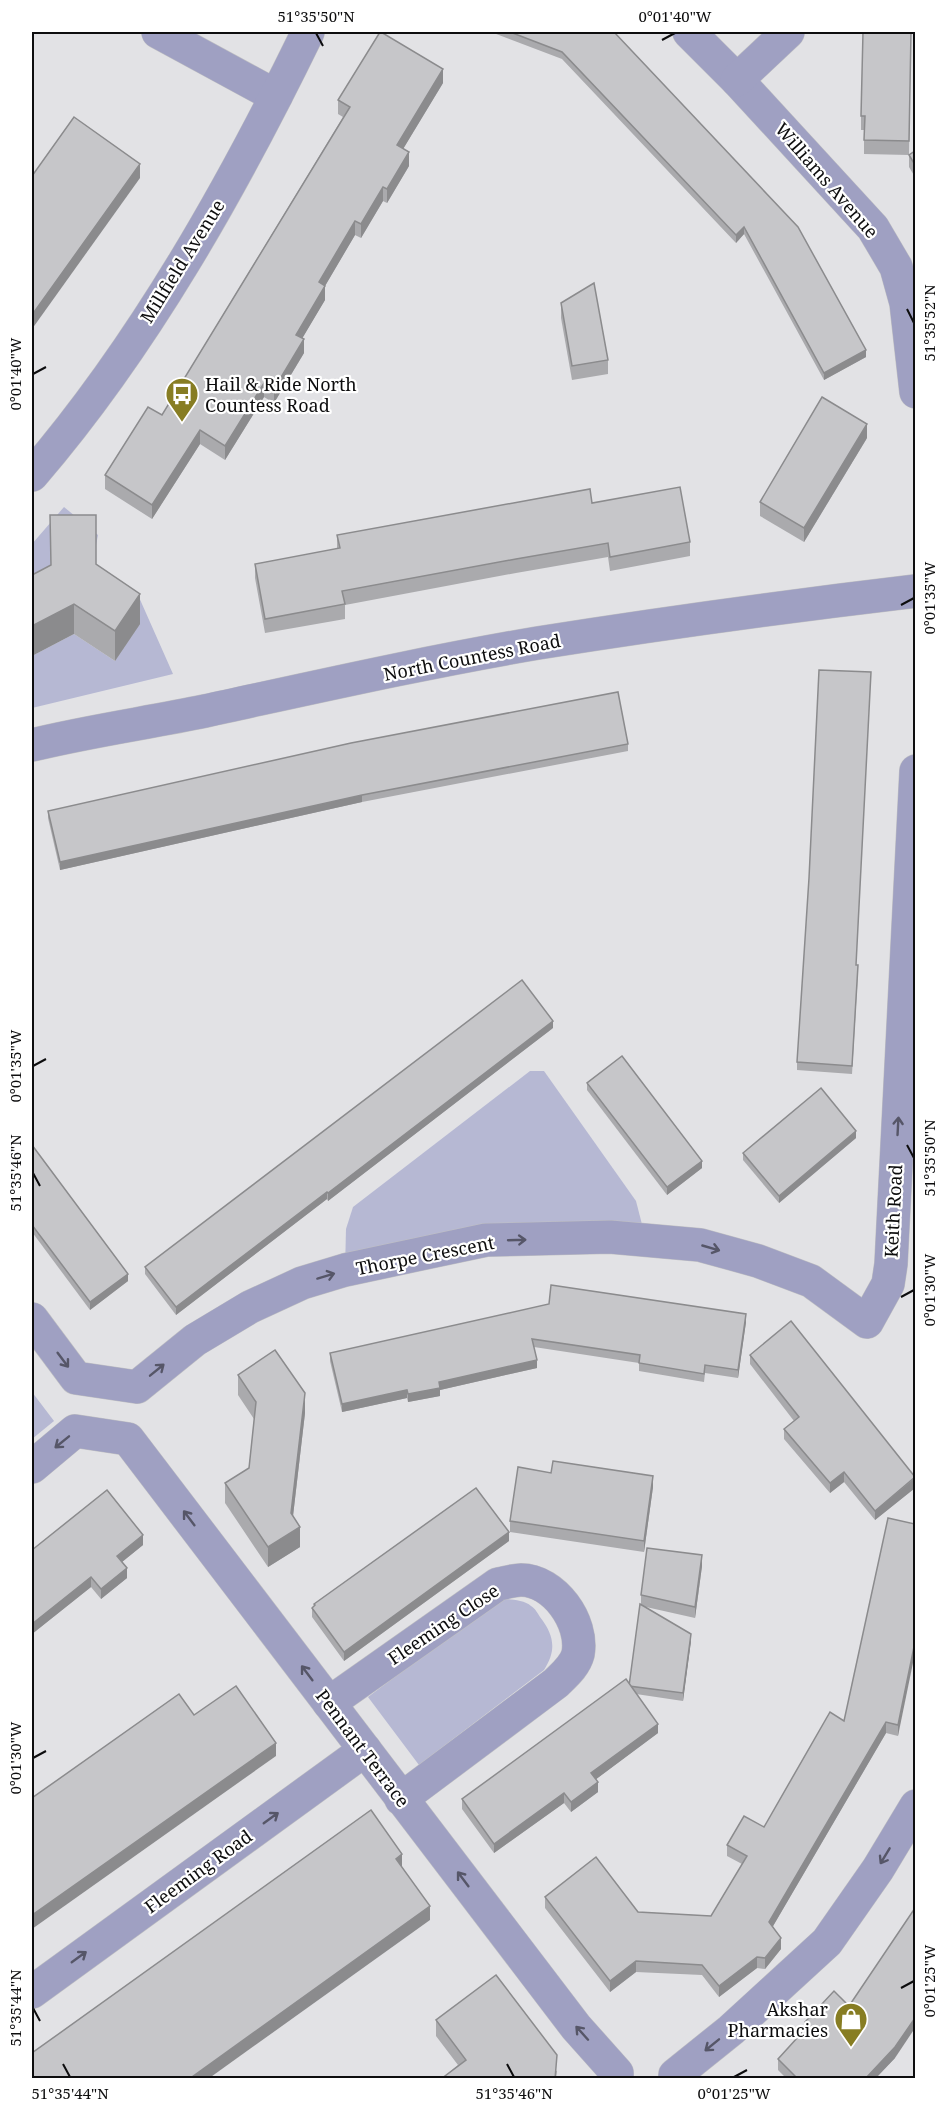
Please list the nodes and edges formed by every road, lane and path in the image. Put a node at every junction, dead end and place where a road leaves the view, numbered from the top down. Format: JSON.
{"nodes":[{"id":1,"x":158,"y":32,"type":"edge"},
{"id":2,"x":308,"y":32,"type":"edge"},
{"id":3,"x":689,"y":32,"type":"edge"},
{"id":4,"x":788,"y":32,"type":"edge"},
{"id":5,"x":737,"y":80,"type":"junction"},
{"id":6,"x":276,"y":96,"type":"junction"},
{"id":7,"x":915,"y":392,"type":"edge"},
{"id":8,"x":32,"y":475,"type":"edge"},
{"id":9,"x":915,"y":591,"type":"edge"},
{"id":10,"x":32,"y":745,"type":"edge"},
{"id":11,"x":915,"y":771,"type":"edge"},
{"id":12,"x":32,"y":1319,"type":"edge"},
{"id":13,"x":867,"y":1322,"type":"joint"},
{"id":14,"x":32,"y":1467,"type":"edge"},
{"id":15,"x":329,"y":1703,"type":"junction"},
{"id":16,"x":365,"y":1750,"type":"junction"},
{"id":17,"x":401,"y":1799,"type":"junction"},
{"id":18,"x":915,"y":1806,"type":"edge"},
{"id":19,"x":32,"y":1992,"type":"edge"},
{"id":20,"x":617,"y":2079,"type":"edge"},
{"id":21,"x":675,"y":2079,"type":"edge"}],
"edges":[{"from":1,"to":6,"type":"street"},
{"from":2,"to":6,"type":"street","name":"Millfield Avenue"},
{"from":3,"to":5,"type":"street","name":"Williams Avenue"},
{"from":4,"to":5,"type":"street"},
{"from":5,"to":7,"type":"street","name":"Williams Avenue"},
{"from":6,"to":8,"type":"street","name":"Millfield Avenue"},
{"from":9,"to":10,"type":"street","name":"North Countess Road"},
{"from":13,"to":11,"type":"street","name":"Keith Road","one_way":true},
{"from":12,"to":13,"type":"street","name":"Thorpe Crescent","one_way":true},
{"from":15,"to":14,"type":"street","name":"Pennant Terrace","one_way":true},
{"from":15,"to":16,"type":"street","name":"Pennant Terrace"},
{"from":15,"to":17,"type":"street","name":"Fleeming Close"},
{"from":16,"to":17,"type":"street","name":"Pennant Terrace"},
{"from":19,"to":16,"type":"street","name":"Fleeming Road","one_way":true},
{"from":20,"to":17,"type":"street","name":"Pennant Terrace","one_way":true},
{"from":18,"to":21,"type":"street","one_way":true}]}
